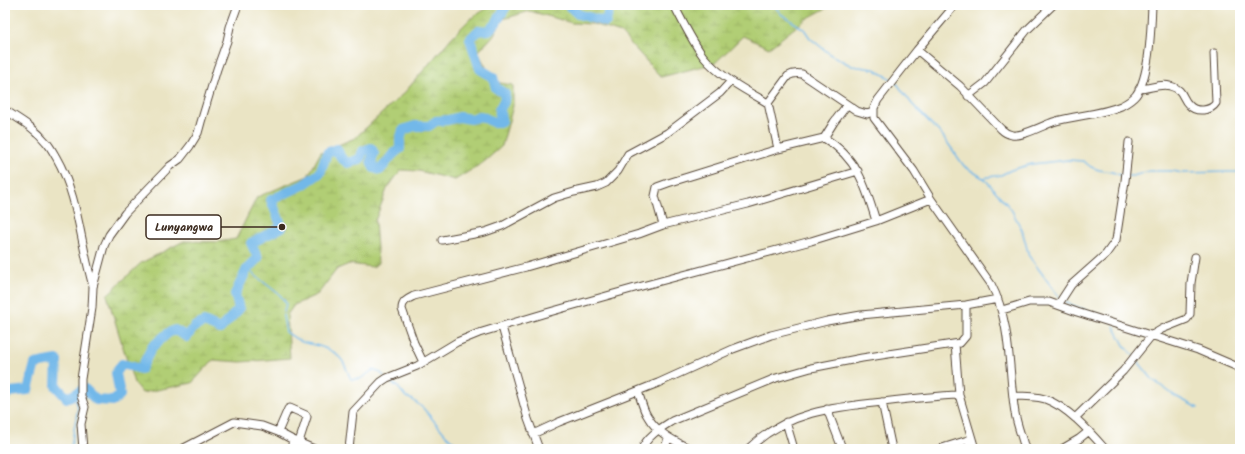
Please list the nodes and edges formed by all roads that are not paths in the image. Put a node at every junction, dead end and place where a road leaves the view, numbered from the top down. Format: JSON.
{"nodes":[{"id":1,"x":238,"y":5,"type":"edge"},
{"id":2,"x":674,"y":5,"type":"edge"},
{"id":3,"x":955,"y":5,"type":"edge"},
{"id":4,"x":1053,"y":5,"type":"edge"},
{"id":5,"x":1152,"y":5,"type":"edge"},
{"id":6,"x":916,"y":50,"type":"junction"},
{"id":7,"x":1214,"y":53,"type":"dead end"},
{"id":8,"x":731,"y":81,"type":"junction"},
{"id":9,"x":1139,"y":89,"type":"junction"},
{"id":10,"x":968,"y":96,"type":"junction"},
{"id":11,"x":768,"y":103,"type":"junction"},
{"id":12,"x":847,"y":105,"type":"junction"},
{"id":13,"x":5,"y":110,"type":"edge"},
{"id":14,"x":873,"y":112,"type":"junction"},
{"id":15,"x":824,"y":138,"type":"junction"},
{"id":16,"x":1129,"y":142,"type":"dead end"},
{"id":17,"x":778,"y":149,"type":"junction"},
{"id":18,"x":858,"y":171,"type":"junction"},
{"id":19,"x":931,"y":199,"type":"junction"},
{"id":20,"x":876,"y":221,"type":"junction"},
{"id":21,"x":663,"y":226,"type":"junction"},
{"id":22,"x":442,"y":240,"type":"dead end"},
{"id":23,"x":1195,"y":257,"type":"dead end"},
{"id":24,"x":93,"y":287,"type":"junction"},
{"id":25,"x":998,"y":299,"type":"junction"},
{"id":26,"x":966,"y":305,"type":"junction"},
{"id":27,"x":1058,"y":305,"type":"junction"},
{"id":28,"x":1002,"y":310,"type":"junction"},
{"id":29,"x":502,"y":327,"type":"junction"},
{"id":30,"x":1152,"y":334,"type":"junction"},
{"id":31,"x":955,"y":344,"type":"junction"},
{"id":32,"x":423,"y":362,"type":"junction"},
{"id":33,"x":1240,"y":368,"type":"edge"},
{"id":34,"x":638,"y":391,"type":"junction"},
{"id":35,"x":959,"y":395,"type":"junction"},
{"id":36,"x":1013,"y":396,"type":"junction"},
{"id":37,"x":882,"y":402,"type":"junction"},
{"id":38,"x":827,"y":409,"type":"junction"},
{"id":39,"x":1075,"y":418,"type":"junction"},
{"id":40,"x":786,"y":422,"type":"junction"},
{"id":41,"x":659,"y":429,"type":"junction"},
{"id":42,"x":1089,"y":431,"type":"junction"},
{"id":43,"x":278,"y":432,"type":"junction"},
{"id":44,"x":533,"y":434,"type":"junction"},
{"id":45,"x":668,"y":437,"type":"junction"},
{"id":46,"x":971,"y":439,"type":"junction"},
{"id":47,"x":296,"y":441,"type":"junction"},
{"id":48,"x":842,"y":448,"type":"dead end"},
{"id":49,"x":83,"y":449,"type":"edge"},
{"id":50,"x":182,"y":449,"type":"edge"},
{"id":51,"x":290,"y":449,"type":"edge"},
{"id":52,"x":314,"y":449,"type":"edge"},
{"id":53,"x":349,"y":449,"type":"edge"},
{"id":54,"x":539,"y":449,"type":"edge"},
{"id":55,"x":642,"y":449,"type":"edge"},
{"id":56,"x":665,"y":449,"type":"edge"},
{"id":57,"x":690,"y":449,"type":"edge"},
{"id":58,"x":748,"y":449,"type":"edge"},
{"id":59,"x":794,"y":449,"type":"edge"},
{"id":60,"x":892,"y":449,"type":"edge"},
{"id":61,"x":939,"y":449,"type":"edge"},
{"id":62,"x":975,"y":449,"type":"edge"},
{"id":63,"x":1025,"y":449,"type":"edge"},
{"id":64,"x":1062,"y":449,"type":"edge"},
{"id":65,"x":1105,"y":449,"type":"edge"}],
"edges":[{"from":1,"to":24,"type":"street"},
{"from":2,"to":8,"type":"street"},
{"from":3,"to":6,"type":"street"},
{"from":4,"to":10,"type":"street"},
{"from":5,"to":9,"type":"street"},
{"from":6,"to":10,"type":"street"},
{"from":6,"to":14,"type":"street"},
{"from":7,"to":9,"type":"street"},
{"from":8,"to":11,"type":"street"},
{"from":8,"to":22,"type":"street"},
{"from":9,"to":10,"type":"street"},
{"from":11,"to":12,"type":"street"},
{"from":11,"to":17,"type":"street"},
{"from":12,"to":14,"type":"street"},
{"from":12,"to":15,"type":"street"},
{"from":13,"to":24,"type":"street"},
{"from":14,"to":19,"type":"street"},
{"from":15,"to":17,"type":"street"},
{"from":15,"to":18,"type":"street"},
{"from":16,"to":27,"type":"street"},
{"from":17,"to":21,"type":"street"},
{"from":18,"to":20,"type":"street"},
{"from":18,"to":21,"type":"street"},
{"from":19,"to":20,"type":"street"},
{"from":19,"to":25,"type":"street"},
{"from":20,"to":29,"type":"street"},
{"from":21,"to":32,"type":"street"},
{"from":23,"to":30,"type":"street"},
{"from":24,"to":49,"type":"street"},
{"from":25,"to":26,"type":"street"},
{"from":25,"to":28,"type":"street"},
{"from":26,"to":31,"type":"street"},
{"from":26,"to":34,"type":"street"},
{"from":27,"to":28,"type":"street"},
{"from":27,"to":30,"type":"street"},
{"from":28,"to":36,"type":"street"},
{"from":29,"to":32,"type":"street"},
{"from":29,"to":44,"type":"street"},
{"from":30,"to":33,"type":"street"},
{"from":30,"to":39,"type":"street"},
{"from":31,"to":35,"type":"street"},
{"from":31,"to":41,"type":"street"},
{"from":32,"to":53,"type":"street"},
{"from":34,"to":41,"type":"street"},
{"from":34,"to":44,"type":"street"},
{"from":35,"to":37,"type":"street"},
{"from":35,"to":46,"type":"street"},
{"from":36,"to":39,"type":"street"},
{"from":36,"to":63,"type":"street"},
{"from":37,"to":38,"type":"street"},
{"from":37,"to":60,"type":"street"},
{"from":38,"to":40,"type":"street"},
{"from":38,"to":48,"type":"street"},
{"from":39,"to":42,"type":"street"},
{"from":40,"to":58,"type":"street"},
{"from":40,"to":59,"type":"street"},
{"from":41,"to":45,"type":"street"},
{"from":41,"to":55,"type":"street"},
{"from":42,"to":64,"type":"street"},
{"from":42,"to":65,"type":"street"},
{"from":43,"to":47,"type":"street"},
{"from":43,"to":47,"type":"street"},
{"from":43,"to":50,"type":"street"},
{"from":44,"to":54,"type":"street"},
{"from":45,"to":56,"type":"street"},
{"from":45,"to":57,"type":"street"},
{"from":46,"to":61,"type":"street"},
{"from":46,"to":62,"type":"street"},
{"from":47,"to":51,"type":"street"},
{"from":47,"to":52,"type":"street"}]}
